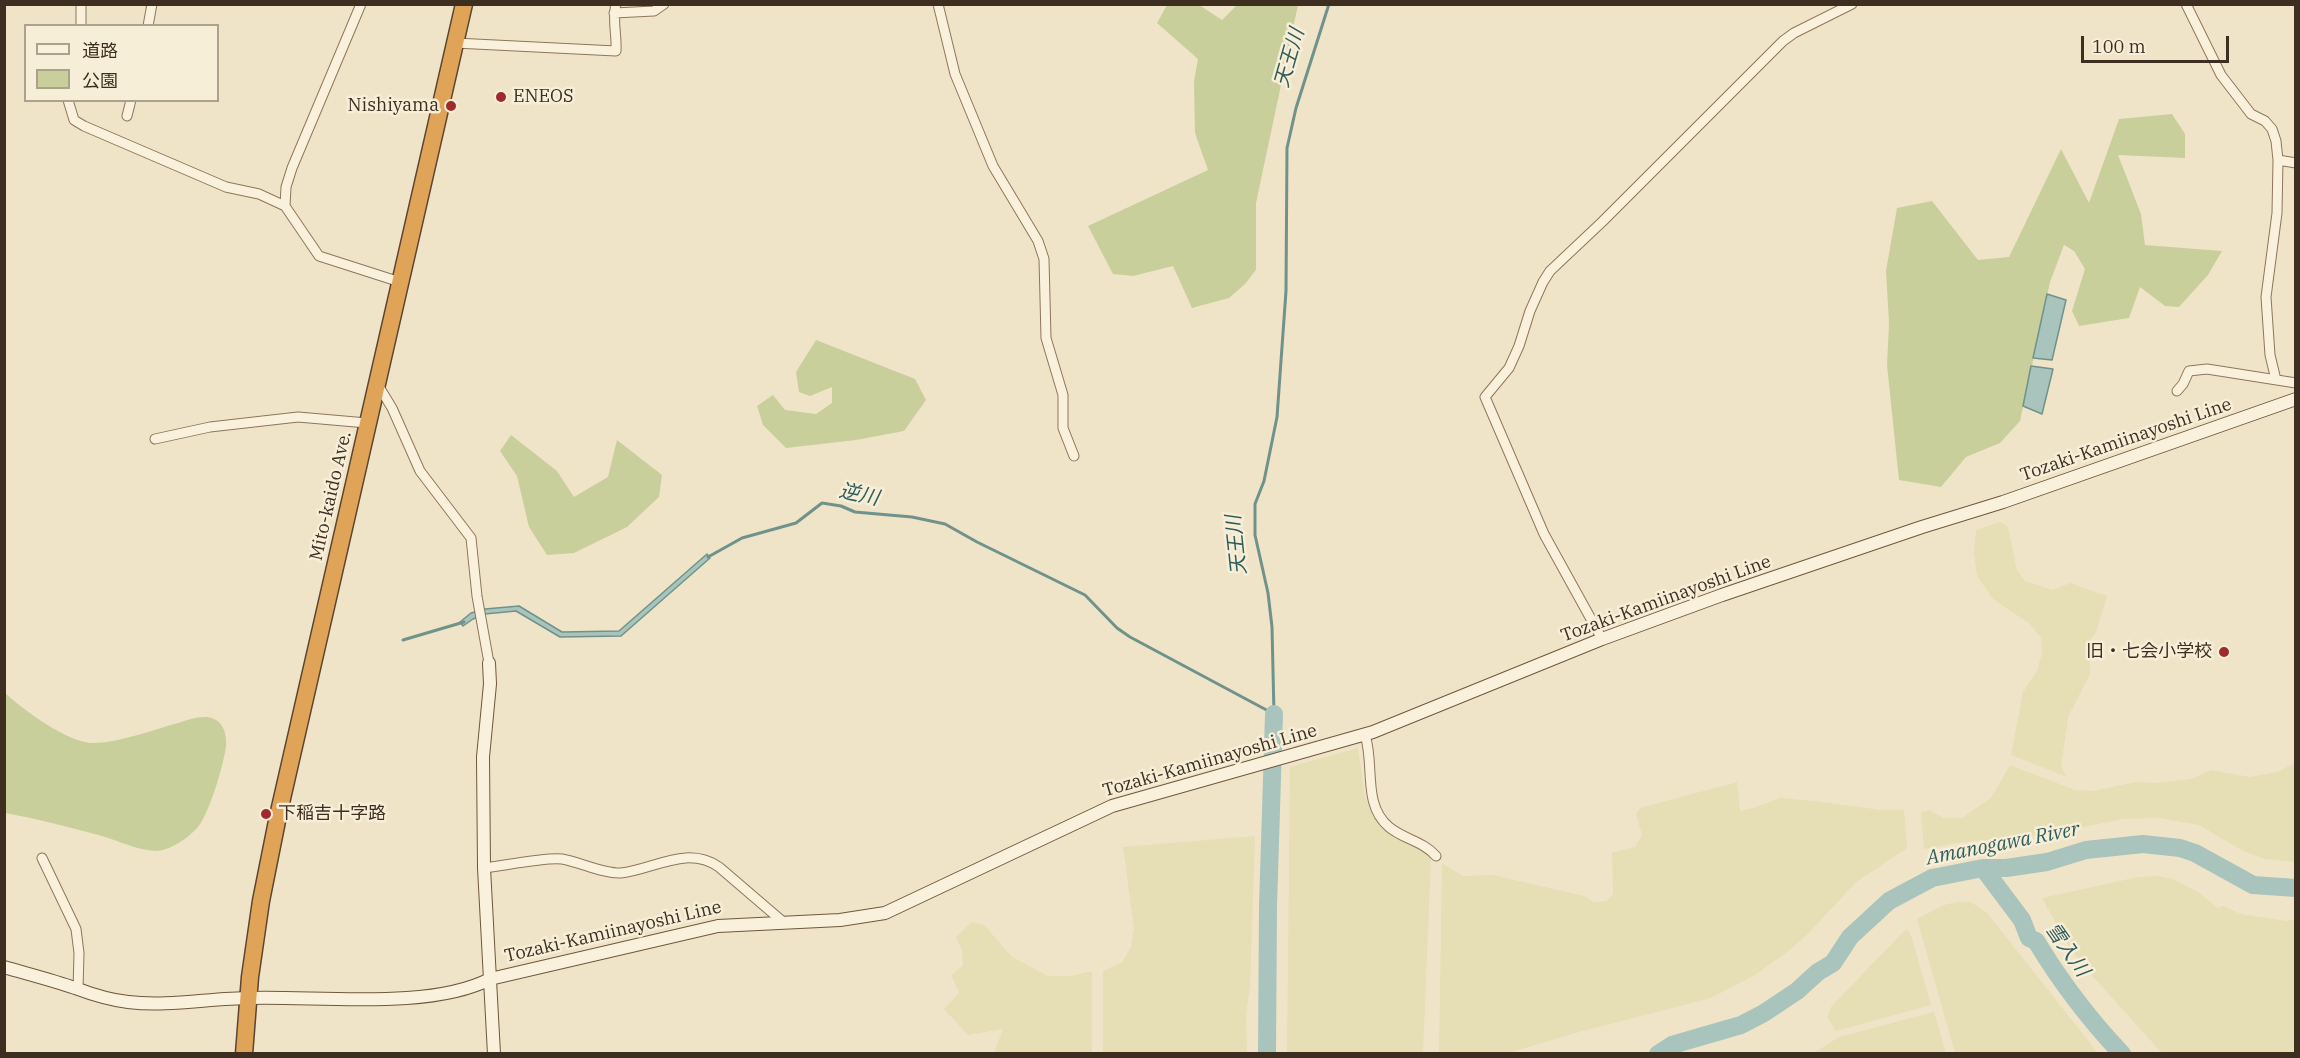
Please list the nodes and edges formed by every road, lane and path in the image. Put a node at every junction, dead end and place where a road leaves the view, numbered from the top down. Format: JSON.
{"nodes":[{"id":1,"x":81,"y":4,"type":"edge"},
{"id":2,"x":153,"y":4,"type":"edge"},
{"id":3,"x":361,"y":4,"type":"edge"},
{"id":4,"x":464,"y":4,"type":"edge"},
{"id":5,"x":664,"y":4,"type":"edge"},
{"id":6,"x":938,"y":4,"type":"edge"},
{"id":7,"x":1852,"y":4,"type":"edge"},
{"id":8,"x":2186,"y":4,"type":"edge"},
{"id":9,"x":615,"y":9,"type":"edge"},
{"id":10,"x":81,"y":24,"type":"edge"},
{"id":11,"x":148,"y":24,"type":"edge"},
{"id":12,"x":455,"y":43,"type":"junction"},
{"id":13,"x":69,"y":102,"type":"edge"},
{"id":14,"x":130,"y":102,"type":"edge"},
{"id":15,"x":127,"y":116,"type":"dead end"},
{"id":16,"x":2278,"y":160,"type":"junction"},
{"id":17,"x":2295,"y":163,"type":"edge"},
{"id":18,"x":285,"y":206,"type":"junction"},
{"id":19,"x":400,"y":282,"type":"junction"},
{"id":20,"x":2276,"y":380,"type":"junction"},
{"id":21,"x":376,"y":383,"type":"junction"},
{"id":22,"x":2295,"y":383,"type":"edge"},
{"id":23,"x":2177,"y":391,"type":"dead end"},
{"id":24,"x":2295,"y":399,"type":"edge"},
{"id":25,"x":367,"y":423,"type":"junction"},
{"id":26,"x":155,"y":439,"type":"dead end"},
{"id":27,"x":1074,"y":456,"type":"dead end"},
{"id":28,"x":1602,"y":639,"type":"junction"},
{"id":29,"x":489,"y":663,"type":"joint"},
{"id":30,"x":1365,"y":735,"type":"junction"},
{"id":31,"x":1436,"y":856,"type":"dead end"},
{"id":32,"x":42,"y":858,"type":"dead end"},
{"id":33,"x":484,"y":868,"type":"junction"},
{"id":34,"x":782,"y":921,"type":"junction"},
{"id":35,"x":4,"y":967,"type":"edge"},
{"id":36,"x":490,"y":979,"type":"junction"},
{"id":37,"x":78,"y":990,"type":"junction"},
{"id":38,"x":248,"y":998,"type":"junction"},
{"id":39,"x":244,"y":1053,"type":"edge"},
{"id":40,"x":494,"y":1053,"type":"edge"}],
"edges":[{"from":1,"to":10,"type":"street"},
{"from":2,"to":11,"type":"street"},
{"from":3,"to":18,"type":"street"},
{"from":4,"to":12,"type":"highway","name":"Mito-kaido Ave."},
{"from":5,"to":9,"type":"street"},
{"from":6,"to":27,"type":"street"},
{"from":7,"to":28,"type":"street"},
{"from":8,"to":16,"type":"street"},
{"from":9,"to":12,"type":"street"},
{"from":12,"to":19,"type":"highway","name":"Mito-kaido Ave."},
{"from":13,"to":18,"type":"street"},
{"from":14,"to":15,"type":"street"},
{"from":16,"to":17,"type":"street"},
{"from":16,"to":20,"type":"street"},
{"from":18,"to":19,"type":"street"},
{"from":19,"to":21,"type":"highway","name":"Mito-kaido Ave."},
{"from":20,"to":22,"type":"street"},
{"from":20,"to":23,"type":"street"},
{"from":21,"to":25,"type":"highway","name":"Mito-kaido Ave."},
{"from":21,"to":29,"type":"street"},
{"from":24,"to":28,"type":"main road","name":"Tozaki-Kamiinayoshi Line"},
{"from":25,"to":26,"type":"street"},
{"from":25,"to":38,"type":"highway","name":"Mito-kaido Ave."},
{"from":28,"to":30,"type":"main road","name":"Tozaki-Kamiinayoshi Line"},
{"from":29,"to":33,"type":"main road"},
{"from":30,"to":31,"type":"street"},
{"from":30,"to":34,"type":"main road","name":"Tozaki-Kamiinayoshi Line"},
{"from":32,"to":37,"type":"street"},
{"from":33,"to":34,"type":"street"},
{"from":33,"to":36,"type":"main road"},
{"from":34,"to":36,"type":"main road","name":"Tozaki-Kamiinayoshi Line"},
{"from":35,"to":37,"type":"main road","name":"Tozaki-Kamiinayoshi Line"},
{"from":36,"to":38,"type":"main road","name":"Tozaki-Kamiinayoshi Line"},
{"from":36,"to":40,"type":"main road"},
{"from":37,"to":38,"type":"main road","name":"Tozaki-Kamiinayoshi Line"},
{"from":38,"to":39,"type":"highway","name":"Mito-kaido Ave."}]}
